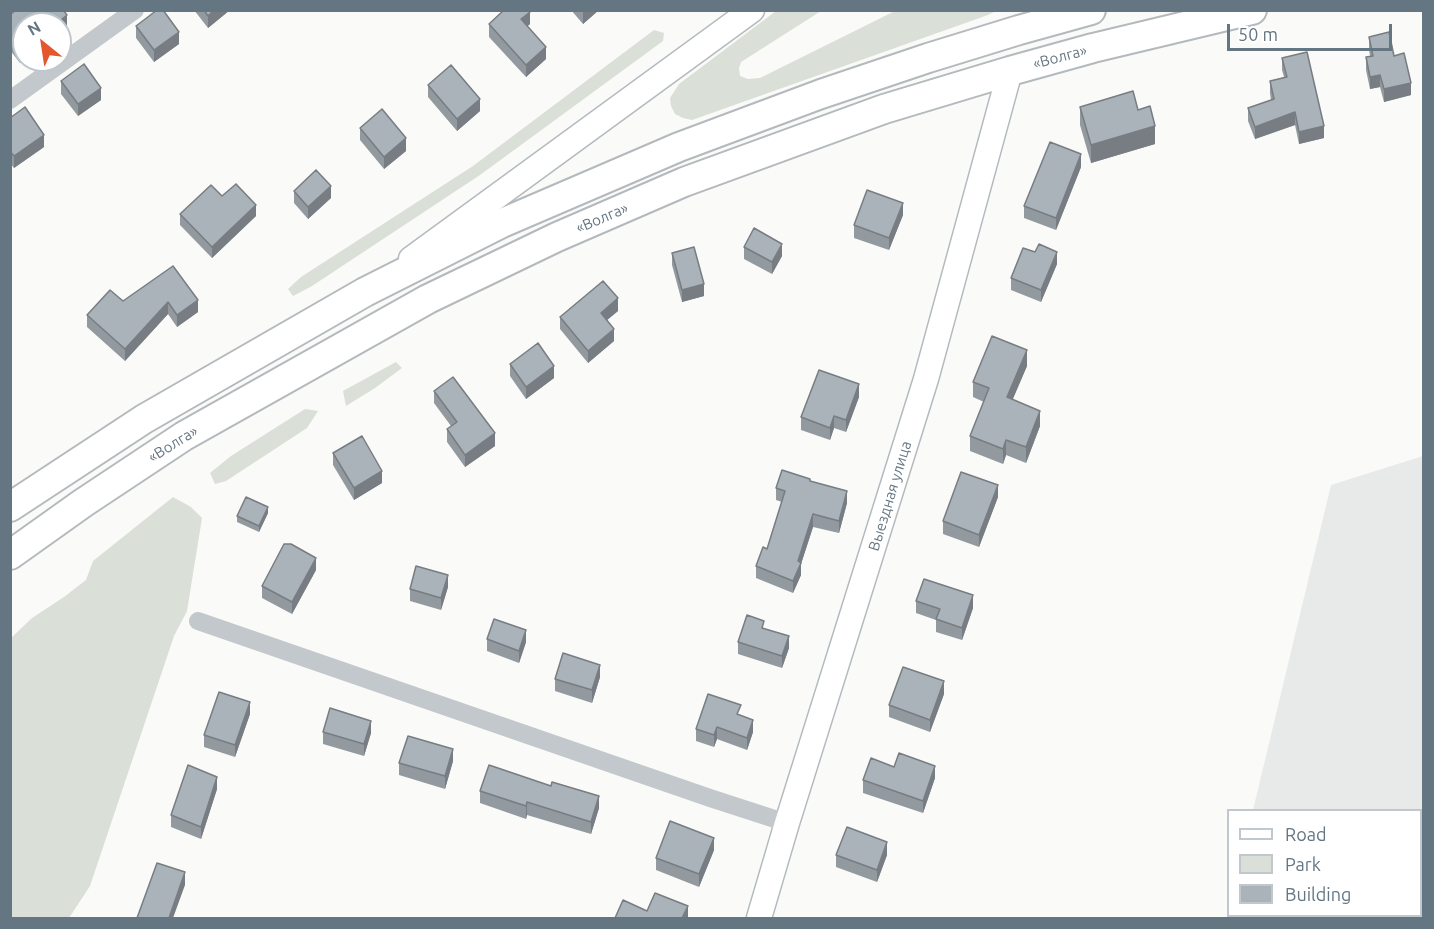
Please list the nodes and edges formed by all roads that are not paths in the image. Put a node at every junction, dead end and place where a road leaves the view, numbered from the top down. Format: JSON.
{"nodes":[{"id":1,"x":135,"y":10,"type":"edge"},
{"id":2,"x":752,"y":10,"type":"edge"},
{"id":3,"x":1091,"y":10,"type":"edge"},
{"id":4,"x":1252,"y":10,"type":"edge"},
{"id":5,"x":1022,"y":20,"type":"edge"},
{"id":6,"x":1010,"y":70,"type":"junction"},
{"id":7,"x":10,"y":100,"type":"edge"},
{"id":8,"x":365,"y":292,"type":"junction"},
{"id":9,"x":10,"y":507,"type":"edge"},
{"id":10,"x":10,"y":555,"type":"edge"},
{"id":11,"x":198,"y":621,"type":"dead end"},
{"id":12,"x":787,"y":823,"type":"junction"},
{"id":13,"x":759,"y":918,"type":"edge"}],
"edges":[{"from":1,"to":7,"type":"street"},
{"from":2,"to":8,"type":"main road"},
{"from":3,"to":5,"type":"highway"},
{"from":4,"to":6,"type":"highway","name":"«Волга»"},
{"from":5,"to":8,"type":"highway"},
{"from":6,"to":10,"type":"highway","name":"«Волга»"},
{"from":6,"to":12,"type":"main road","name":"Выездная улица"},
{"from":8,"to":9,"type":"highway"},
{"from":11,"to":12,"type":"street"},
{"from":12,"to":13,"type":"main road","name":"Выездная улица"}]}
